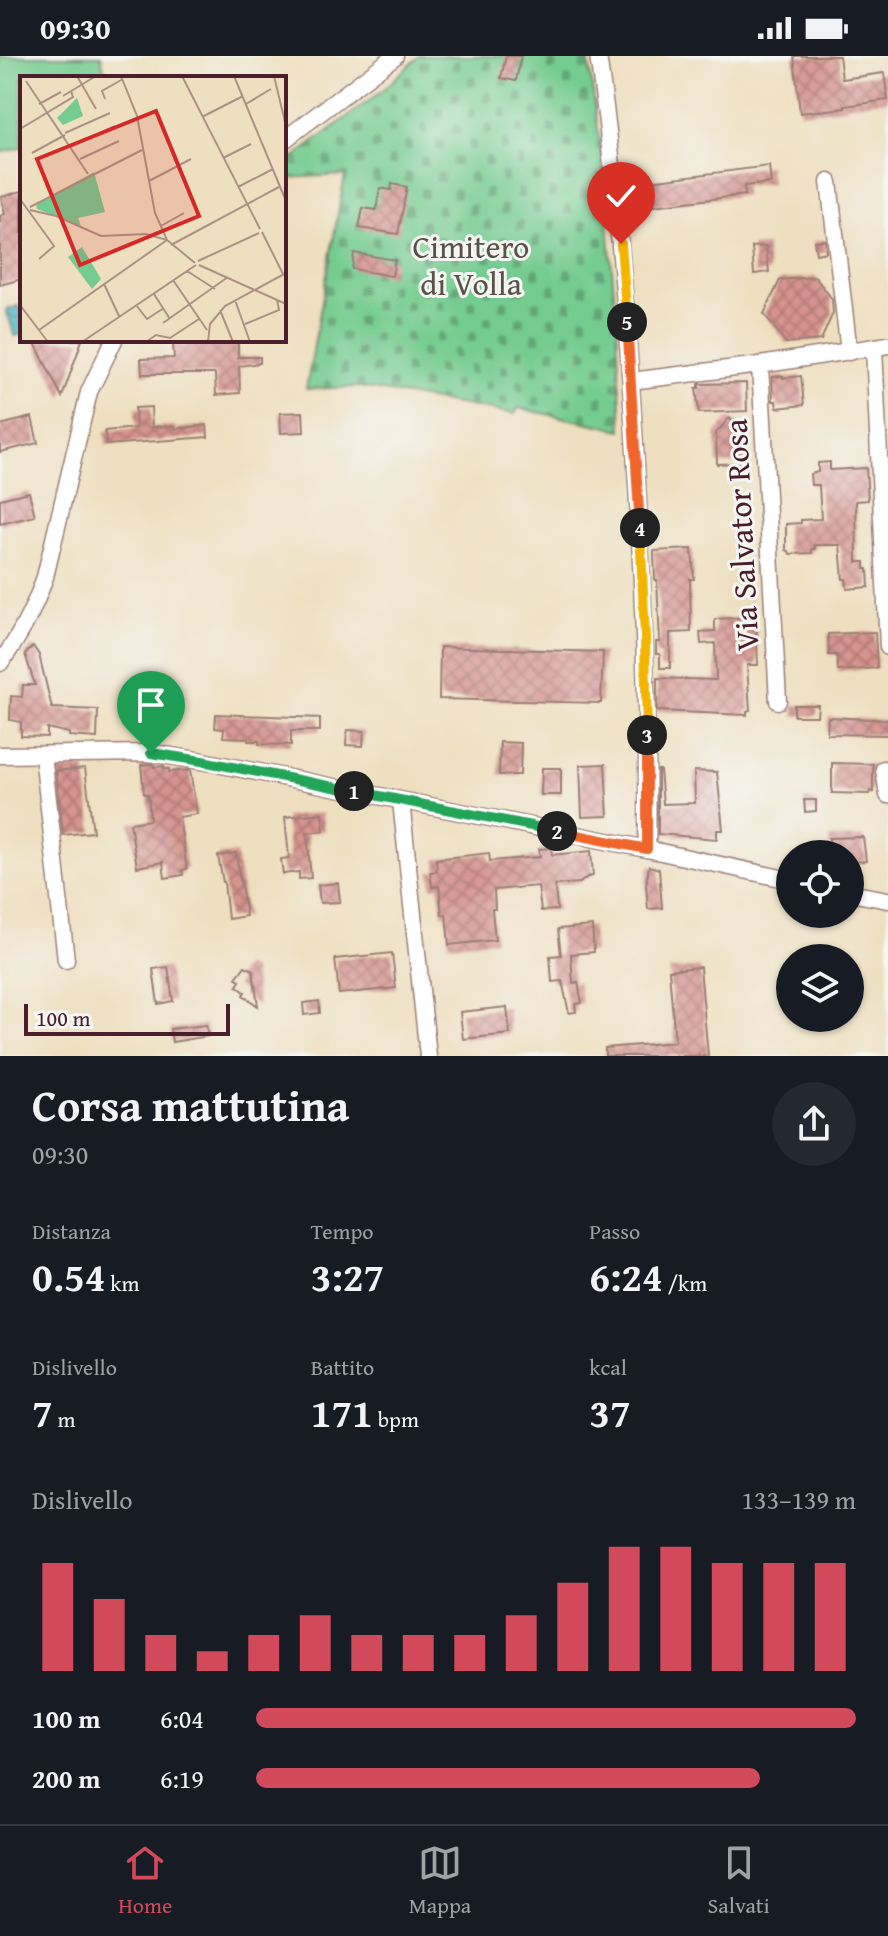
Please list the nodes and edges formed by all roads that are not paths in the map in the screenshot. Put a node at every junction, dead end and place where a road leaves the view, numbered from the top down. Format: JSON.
{"nodes":[{"id":1,"x":395,"y":56,"type":"edge"},
{"id":2,"x":598,"y":56,"type":"edge"},
{"id":3,"x":286,"y":138,"type":"edge"},
{"id":4,"x":829,"y":182,"type":"dead end"},
{"id":5,"x":113,"y":342,"type":"edge"},
{"id":6,"x":881,"y":346,"type":"edge"},
{"id":7,"x":849,"y":352,"type":"junction"},
{"id":8,"x":760,"y":365,"type":"junction"},
{"id":9,"x":631,"y":381,"type":"junction"},
{"id":10,"x":888,"y":647,"type":"edge"},
{"id":11,"x":0,"y":663,"type":"edge"},
{"id":12,"x":778,"y":701,"type":"dead end"},
{"id":13,"x":0,"y":755,"type":"edge"},
{"id":14,"x":43,"y":755,"type":"junction"},
{"id":15,"x":884,"y":769,"type":"dead end"},
{"id":16,"x":888,"y":795,"type":"edge"},
{"id":17,"x":401,"y":801,"type":"junction"},
{"id":18,"x":647,"y":849,"type":"junction"},
{"id":19,"x":776,"y":877,"type":"edge"},
{"id":20,"x":864,"y":896,"type":"edge"},
{"id":21,"x":888,"y":900,"type":"edge"},
{"id":22,"x":66,"y":960,"type":"dead end"},
{"id":23,"x":428,"y":1056,"type":"edge"}],
"edges":[{"from":1,"to":3,"type":"street"},
{"from":2,"to":9,"type":"street"},
{"from":4,"to":7,"type":"street"},
{"from":5,"to":11,"type":"street"},
{"from":6,"to":7,"type":"street"},
{"from":6,"to":10,"type":"street"},
{"from":7,"to":8,"type":"street"},
{"from":8,"to":9,"type":"street"},
{"from":8,"to":12,"type":"street","name":"Via Salvator Rosa"},
{"from":9,"to":18,"type":"street"},
{"from":13,"to":14,"type":"street"},
{"from":14,"to":17,"type":"street"},
{"from":14,"to":22,"type":"street"},
{"from":15,"to":16,"type":"street"},
{"from":17,"to":18,"type":"street"},
{"from":17,"to":23,"type":"street"},
{"from":18,"to":19,"type":"street"},
{"from":20,"to":21,"type":"street"}]}
